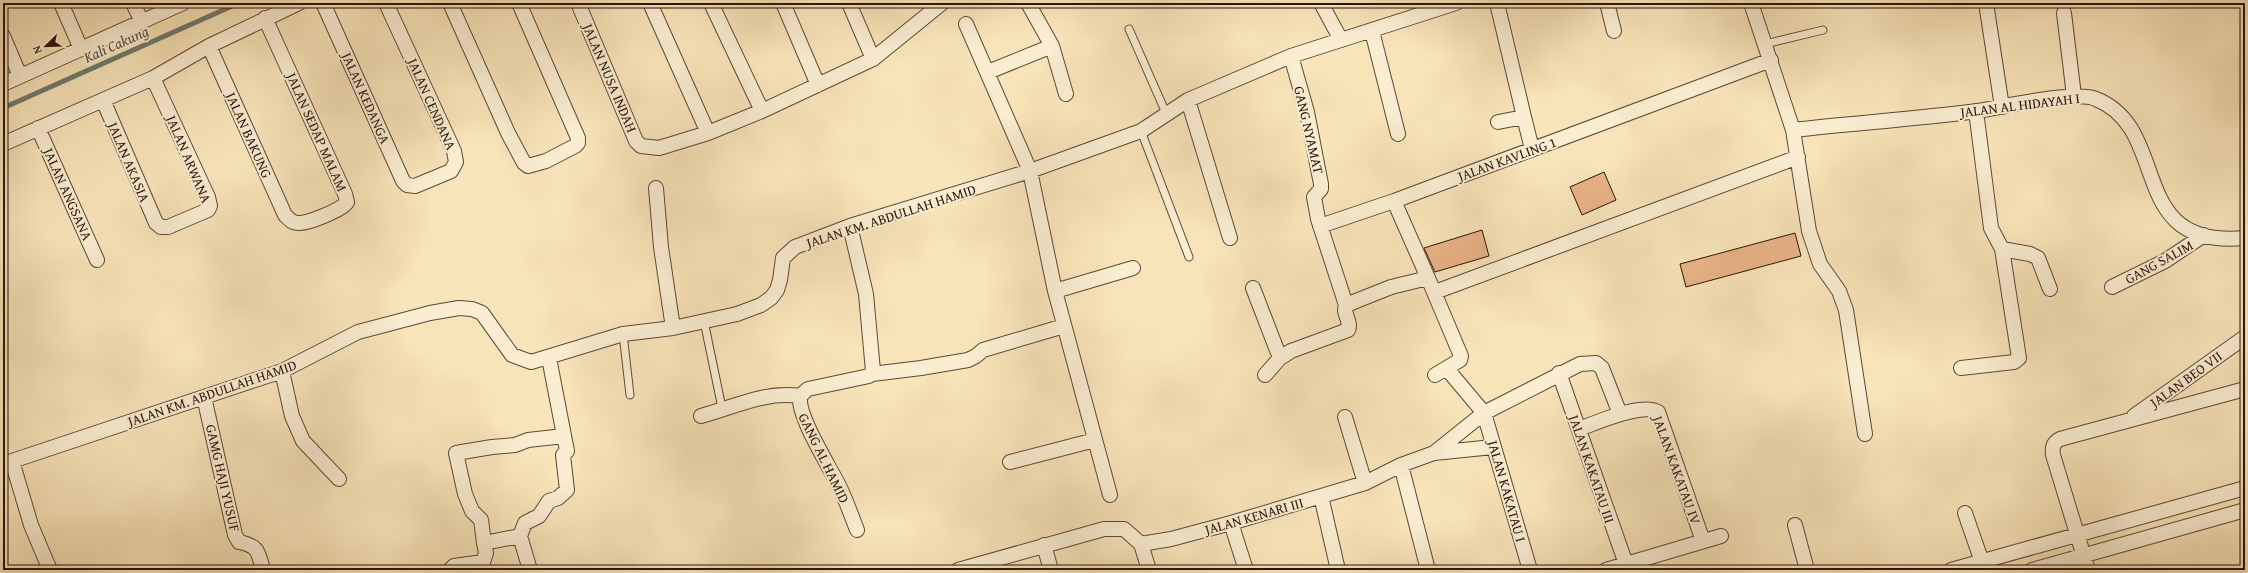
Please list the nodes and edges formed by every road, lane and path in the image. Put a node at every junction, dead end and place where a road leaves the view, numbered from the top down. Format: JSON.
{"nodes":[{"id":1,"x":61,"y":3,"type":"edge"},
{"id":2,"x":133,"y":3,"type":"edge"},
{"id":3,"x":183,"y":3,"type":"edge"},
{"id":4,"x":299,"y":3,"type":"edge"},
{"id":5,"x":323,"y":3,"type":"edge"},
{"id":6,"x":386,"y":3,"type":"edge"},
{"id":7,"x":450,"y":3,"type":"edge"},
{"id":8,"x":518,"y":3,"type":"edge"},
{"id":9,"x":578,"y":3,"type":"edge"},
{"id":10,"x":650,"y":3,"type":"edge"},
{"id":11,"x":711,"y":3,"type":"edge"},
{"id":12,"x":783,"y":3,"type":"edge"},
{"id":13,"x":849,"y":3,"type":"edge"},
{"id":14,"x":942,"y":3,"type":"edge"},
{"id":15,"x":1028,"y":3,"type":"edge"},
{"id":16,"x":1322,"y":3,"type":"edge"},
{"id":17,"x":1456,"y":3,"type":"edge"},
{"id":18,"x":1497,"y":3,"type":"edge"},
{"id":19,"x":1607,"y":3,"type":"edge"},
{"id":20,"x":1751,"y":3,"type":"edge"},
{"id":21,"x":1986,"y":3,"type":"edge"},
{"id":22,"x":1439,"y":5,"type":"edge"},
{"id":23,"x":2064,"y":13,"type":"dead end"},
{"id":24,"x":142,"y":22,"type":"junction"},
{"id":25,"x":268,"y":24,"type":"junction"},
{"id":26,"x":966,"y":24,"type":"dead end"},
{"id":27,"x":1129,"y":29,"type":"dead end"},
{"id":28,"x":1823,"y":30,"type":"dead end"},
{"id":29,"x":1372,"y":31,"type":"junction"},
{"id":30,"x":1614,"y":31,"type":"dead end"},
{"id":31,"x":3,"y":36,"type":"edge"},
{"id":32,"x":1342,"y":40,"type":"junction"},
{"id":33,"x":1765,"y":44,"type":"junction"},
{"id":34,"x":209,"y":46,"type":"junction"},
{"id":35,"x":1052,"y":46,"type":"junction"},
{"id":36,"x":81,"y":49,"type":"junction"},
{"id":37,"x":1291,"y":56,"type":"junction"},
{"id":38,"x":873,"y":59,"type":"junction"},
{"id":39,"x":1771,"y":60,"type":"junction"},
{"id":40,"x":988,"y":72,"type":"junction"},
{"id":41,"x":20,"y":76,"type":"junction"},
{"id":42,"x":153,"y":78,"type":"junction"},
{"id":43,"x":3,"y":84,"type":"edge"},
{"id":44,"x":818,"y":85,"type":"junction"},
{"id":45,"x":1066,"y":94,"type":"dead end"},
{"id":46,"x":2074,"y":96,"type":"junction"},
{"id":47,"x":103,"y":100,"type":"junction"},
{"id":48,"x":1188,"y":100,"type":"junction"},
{"id":49,"x":2002,"y":107,"type":"junction"},
{"id":50,"x":762,"y":111,"type":"junction"},
{"id":51,"x":1976,"y":111,"type":"junction"},
{"id":52,"x":1166,"y":113,"type":"junction"},
{"id":53,"x":1524,"y":117,"type":"junction"},
{"id":54,"x":1498,"y":122,"type":"dead end"},
{"id":55,"x":38,"y":128,"type":"junction"},
{"id":56,"x":1794,"y":130,"type":"junction"},
{"id":57,"x":1141,"y":131,"type":"junction"},
{"id":58,"x":708,"y":133,"type":"junction"},
{"id":59,"x":1398,"y":134,"type":"dead end"},
{"id":60,"x":3,"y":144,"type":"edge"},
{"id":61,"x":1532,"y":150,"type":"junction"},
{"id":62,"x":1798,"y":157,"type":"junction"},
{"id":63,"x":1030,"y":171,"type":"junction"},
{"id":64,"x":416,"y":186,"type":"joint"},
{"id":65,"x":656,"y":188,"type":"dead end"},
{"id":66,"x":1394,"y":201,"type":"junction"},
{"id":67,"x":293,"y":222,"type":"joint"},
{"id":68,"x":156,"y":223,"type":"joint"},
{"id":69,"x":850,"y":226,"type":"junction"},
{"id":70,"x":1320,"y":226,"type":"junction"},
{"id":71,"x":2204,"y":235,"type":"junction"},
{"id":72,"x":1230,"y":238,"type":"dead end"},
{"id":73,"x":2245,"y":238,"type":"edge"},
{"id":74,"x":2002,"y":249,"type":"junction"},
{"id":75,"x":1189,"y":257,"type":"dead end"},
{"id":76,"x":97,"y":260,"type":"dead end"},
{"id":77,"x":1133,"y":268,"type":"dead end"},
{"id":78,"x":1428,"y":278,"type":"junction"},
{"id":79,"x":2112,"y":287,"type":"dead end"},
{"id":80,"x":1253,"y":288,"type":"dead end"},
{"id":81,"x":2050,"y":289,"type":"dead end"},
{"id":82,"x":1055,"y":291,"type":"junction"},
{"id":83,"x":1435,"y":292,"type":"junction"},
{"id":84,"x":1346,"y":305,"type":"junction"},
{"id":85,"x":704,"y":321,"type":"junction"},
{"id":86,"x":1064,"y":326,"type":"junction"},
{"id":87,"x":673,"y":328,"type":"junction"},
{"id":88,"x":623,"y":334,"type":"junction"},
{"id":89,"x":2245,"y":337,"type":"edge"},
{"id":90,"x":549,"y":358,"type":"junction"},
{"id":91,"x":1280,"y":358,"type":"junction"},
{"id":92,"x":1961,"y":368,"type":"dead end"},
{"id":93,"x":282,"y":371,"type":"junction"},
{"id":94,"x":1559,"y":373,"type":"junction"},
{"id":95,"x":872,"y":374,"type":"junction"},
{"id":96,"x":1265,"y":375,"type":"dead end"},
{"id":97,"x":2245,"y":389,"type":"edge"},
{"id":98,"x":630,"y":395,"type":"dead end"},
{"id":99,"x":800,"y":396,"type":"junction"},
{"id":100,"x":204,"y":397,"type":"junction"},
{"id":101,"x":722,"y":408,"type":"junction"},
{"id":102,"x":1484,"y":413,"type":"junction"},
{"id":103,"x":1620,"y":414,"type":"junction"},
{"id":104,"x":701,"y":416,"type":"dead end"},
{"id":105,"x":1345,"y":417,"type":"dead end"},
{"id":106,"x":2128,"y":421,"type":"junction"},
{"id":107,"x":1579,"y":429,"type":"junction"},
{"id":108,"x":1865,"y":434,"type":"dead end"},
{"id":109,"x":564,"y":436,"type":"junction"},
{"id":110,"x":1095,"y":440,"type":"junction"},
{"id":111,"x":1493,"y":447,"type":"junction"},
{"id":112,"x":1434,"y":453,"type":"junction"},
{"id":113,"x":1010,"y":462,"type":"dead end"},
{"id":114,"x":8,"y":463,"type":"edge"},
{"id":115,"x":1401,"y":465,"type":"junction"},
{"id":116,"x":339,"y":479,"type":"dead end"},
{"id":117,"x":1366,"y":483,"type":"junction"},
{"id":118,"x":2245,"y":488,"type":"edge"},
{"id":119,"x":1110,"y":495,"type":"dead end"},
{"id":120,"x":1321,"y":496,"type":"junction"},
{"id":121,"x":2245,"y":510,"type":"edge"},
{"id":122,"x":1965,"y":513,"type":"dead end"},
{"id":123,"x":1231,"y":523,"type":"junction"},
{"id":124,"x":1795,"y":525,"type":"dead end"},
{"id":125,"x":857,"y":530,"type":"dead end"},
{"id":126,"x":2078,"y":535,"type":"junction"},
{"id":127,"x":520,"y":536,"type":"junction"},
{"id":128,"x":1721,"y":536,"type":"dead end"},
{"id":129,"x":1703,"y":541,"type":"junction"},
{"id":130,"x":484,"y":543,"type":"junction"},
{"id":131,"x":1141,"y":544,"type":"junction"},
{"id":132,"x":1044,"y":545,"type":"junction"},
{"id":133,"x":2084,"y":556,"type":"junction"},
{"id":134,"x":1982,"y":562,"type":"junction"},
{"id":135,"x":1626,"y":564,"type":"junction"},
{"id":136,"x":50,"y":570,"type":"edge"},
{"id":137,"x":263,"y":570,"type":"edge"},
{"id":138,"x":450,"y":570,"type":"edge"},
{"id":139,"x":530,"y":570,"type":"edge"},
{"id":140,"x":960,"y":570,"type":"edge"},
{"id":141,"x":1051,"y":570,"type":"edge"},
{"id":142,"x":1149,"y":570,"type":"edge"},
{"id":143,"x":1246,"y":570,"type":"edge"},
{"id":144,"x":1338,"y":570,"type":"edge"},
{"id":145,"x":1428,"y":570,"type":"edge"},
{"id":146,"x":1530,"y":570,"type":"edge"},
{"id":147,"x":1606,"y":570,"type":"edge"},
{"id":148,"x":1807,"y":570,"type":"edge"},
{"id":149,"x":1951,"y":570,"type":"edge"},
{"id":150,"x":2032,"y":570,"type":"edge"},
{"id":151,"x":2088,"y":570,"type":"edge"}],
"edges":[{"from":1,"to":36,"type":"street"},
{"from":2,"to":24,"type":"street"},
{"from":3,"to":24,"type":"street"},
{"from":4,"to":25,"type":"street"},
{"from":5,"to":64,"type":"street","name":"JALAN KEDANGA"},
{"from":6,"to":64,"type":"street","name":"JALAN CENDANA"},
{"from":7,"to":8,"type":"street"},
{"from":9,"to":58,"type":"street","name":"JALAN NUSA INDAH"},
{"from":10,"to":58,"type":"street"},
{"from":11,"to":50,"type":"street"},
{"from":12,"to":44,"type":"street"},
{"from":13,"to":38,"type":"street"},
{"from":14,"to":38,"type":"street"},
{"from":15,"to":35,"type":"street"},
{"from":16,"to":32,"type":"street"},
{"from":17,"to":22,"type":"street","name":"JALAN KM. ABDULLAH HAMID"},
{"from":18,"to":53,"type":"street"},
{"from":19,"to":30,"type":"street"},
{"from":20,"to":33,"type":"street"},
{"from":21,"to":49,"type":"street"},
{"from":22,"to":29,"type":"street","name":"JALAN KM. ABDULLAH HAMID"},
{"from":23,"to":46,"type":"street"},
{"from":24,"to":36,"type":"street"},
{"from":25,"to":34,"type":"street"},
{"from":25,"to":67,"type":"street","name":"JALAN SEDAP MALAM"},
{"from":26,"to":40,"type":"street"},
{"from":27,"to":52,"type":"lane"},
{"from":28,"to":33,"type":"lane"},
{"from":29,"to":32,"type":"street","name":"JALAN KM. ABDULLAH HAMID"},
{"from":29,"to":59,"type":"street"},
{"from":31,"to":41,"type":"street"},
{"from":32,"to":37,"type":"street","name":"JALAN KM. ABDULLAH HAMID"},
{"from":33,"to":39,"type":"street"},
{"from":34,"to":42,"type":"street"},
{"from":34,"to":67,"type":"street","name":"JALAN BAKUNG"},
{"from":35,"to":40,"type":"street"},
{"from":35,"to":45,"type":"street"},
{"from":36,"to":41,"type":"street"},
{"from":37,"to":48,"type":"street","name":"JALAN KM. ABDULLAH HAMID"},
{"from":37,"to":70,"type":"street","name":"GANG NYAMAT"},
{"from":38,"to":44,"type":"street"},
{"from":39,"to":56,"type":"street"},
{"from":39,"to":61,"type":"street","name":"JALAN KAVLING 1"},
{"from":40,"to":63,"type":"street"},
{"from":41,"to":43,"type":"street"},
{"from":42,"to":47,"type":"street"},
{"from":42,"to":68,"type":"street","name":"JALAN ARWANA"},
{"from":44,"to":50,"type":"street"},
{"from":46,"to":49,"type":"street","name":"JALAN AL HIDAYAH I"},
{"from":46,"to":71,"type":"street","name":"JALAN AL HIDAYAH I"},
{"from":47,"to":55,"type":"street"},
{"from":47,"to":68,"type":"street","name":"JALAN AKASIA"},
{"from":48,"to":52,"type":"street","name":"JALAN KM. ABDULLAH HAMID"},
{"from":48,"to":72,"type":"street"},
{"from":49,"to":51,"type":"street","name":"JALAN AL HIDAYAH I"},
{"from":50,"to":58,"type":"street"},
{"from":51,"to":56,"type":"street","name":"JALAN AL HIDAYAH I"},
{"from":51,"to":74,"type":"street"},
{"from":52,"to":57,"type":"street","name":"JALAN KM. ABDULLAH HAMID"},
{"from":53,"to":54,"type":"street"},
{"from":53,"to":61,"type":"street"},
{"from":55,"to":60,"type":"street"},
{"from":55,"to":76,"type":"street","name":"JALAN ANGSANA"},
{"from":56,"to":62,"type":"street"},
{"from":57,"to":63,"type":"street","name":"JALAN KM. ABDULLAH HAMID"},
{"from":57,"to":75,"type":"lane"},
{"from":61,"to":66,"type":"street","name":"JALAN KAVLING 1"},
{"from":62,"to":83,"type":"street"},
{"from":62,"to":108,"type":"street"},
{"from":63,"to":69,"type":"street","name":"JALAN KM. ABDULLAH HAMID"},
{"from":63,"to":82,"type":"street"},
{"from":65,"to":87,"type":"street"},
{"from":66,"to":70,"type":"street","name":"JALAN KAVLING 1"},
{"from":66,"to":78,"type":"street"},
{"from":69,"to":85,"type":"street","name":"JALAN KM. ABDULLAH HAMID"},
{"from":69,"to":95,"type":"street"},
{"from":70,"to":84,"type":"street"},
{"from":71,"to":73,"type":"street","name":"JALAN AL HIDAYAH I"},
{"from":71,"to":79,"type":"street","name":"GANG SALIM"},
{"from":74,"to":81,"type":"street"},
{"from":74,"to":92,"type":"street"},
{"from":77,"to":82,"type":"street"},
{"from":78,"to":83,"type":"street"},
{"from":78,"to":84,"type":"street"},
{"from":80,"to":91,"type":"street"},
{"from":82,"to":86,"type":"street"},
{"from":83,"to":102,"type":"street"},
{"from":84,"to":91,"type":"street"},
{"from":85,"to":87,"type":"street","name":"JALAN KM. ABDULLAH HAMID"},
{"from":85,"to":101,"type":"lane"},
{"from":86,"to":95,"type":"street","name":"GANG AL HAMID"},
{"from":86,"to":110,"type":"street"},
{"from":87,"to":88,"type":"street","name":"JALAN KM. ABDULLAH HAMID"},
{"from":88,"to":90,"type":"street","name":"JALAN KM. ABDULLAH HAMID"},
{"from":88,"to":98,"type":"lane"},
{"from":89,"to":106,"type":"street","name":"JALAN BEO VII"},
{"from":90,"to":93,"type":"street","name":"JALAN KM. ABDULLAH HAMID"},
{"from":90,"to":109,"type":"street"},
{"from":91,"to":96,"type":"street"},
{"from":93,"to":100,"type":"street","name":"JALAN KM. ABDULLAH HAMID"},
{"from":93,"to":116,"type":"street"},
{"from":94,"to":102,"type":"street"},
{"from":94,"to":103,"type":"street"},
{"from":94,"to":107,"type":"street","name":"JALAN KAKATAU III"},
{"from":95,"to":99,"type":"street","name":"GANG AL HAMID"},
{"from":97,"to":106,"type":"street"},
{"from":99,"to":101,"type":"street"},
{"from":99,"to":125,"type":"street","name":"GANG AL HAMID"},
{"from":100,"to":114,"type":"street","name":"JALAN KM. ABDULLAH HAMID"},
{"from":100,"to":137,"type":"street","name":"GAMG HAJI YUSUF"},
{"from":101,"to":104,"type":"street"},
{"from":102,"to":111,"type":"street","name":"JALAN KAKATAU I"},
{"from":102,"to":112,"type":"street","name":"JALAN KENARI III"},
{"from":103,"to":107,"type":"street","name":"JALAN KAKATAU IV"},
{"from":103,"to":129,"type":"street","name":"JALAN KAKATAU IV"},
{"from":105,"to":117,"type":"street"},
{"from":106,"to":126,"type":"street"},
{"from":107,"to":135,"type":"street","name":"JALAN KAKATAU III"},
{"from":109,"to":127,"type":"street"},
{"from":109,"to":130,"type":"street"},
{"from":110,"to":113,"type":"street"},
{"from":110,"to":119,"type":"street"},
{"from":111,"to":112,"type":"street","name":"JALAN KENARI III"},
{"from":111,"to":146,"type":"street","name":"JALAN KAKATAU I"},
{"from":112,"to":115,"type":"street","name":"JALAN KENARI III"},
{"from":114,"to":136,"type":"street"},
{"from":115,"to":117,"type":"street","name":"JALAN KENARI III"},
{"from":115,"to":145,"type":"street"},
{"from":117,"to":120,"type":"street","name":"JALAN KENARI III"},
{"from":118,"to":126,"type":"street"},
{"from":120,"to":123,"type":"street","name":"JALAN KENARI III"},
{"from":120,"to":144,"type":"street"},
{"from":121,"to":133,"type":"street"},
{"from":122,"to":134,"type":"street"},
{"from":123,"to":131,"type":"street","name":"JALAN KENARI III"},
{"from":123,"to":143,"type":"street"},
{"from":124,"to":148,"type":"street"},
{"from":126,"to":133,"type":"street"},
{"from":126,"to":134,"type":"street"},
{"from":127,"to":130,"type":"street"},
{"from":127,"to":139,"type":"street"},
{"from":128,"to":129,"type":"street"},
{"from":129,"to":135,"type":"street"},
{"from":130,"to":138,"type":"street"},
{"from":131,"to":132,"type":"street"},
{"from":131,"to":142,"type":"street"},
{"from":132,"to":140,"type":"street"},
{"from":132,"to":141,"type":"street"},
{"from":133,"to":150,"type":"street"},
{"from":133,"to":151,"type":"street"},
{"from":134,"to":149,"type":"street"},
{"from":135,"to":147,"type":"street"}]}
